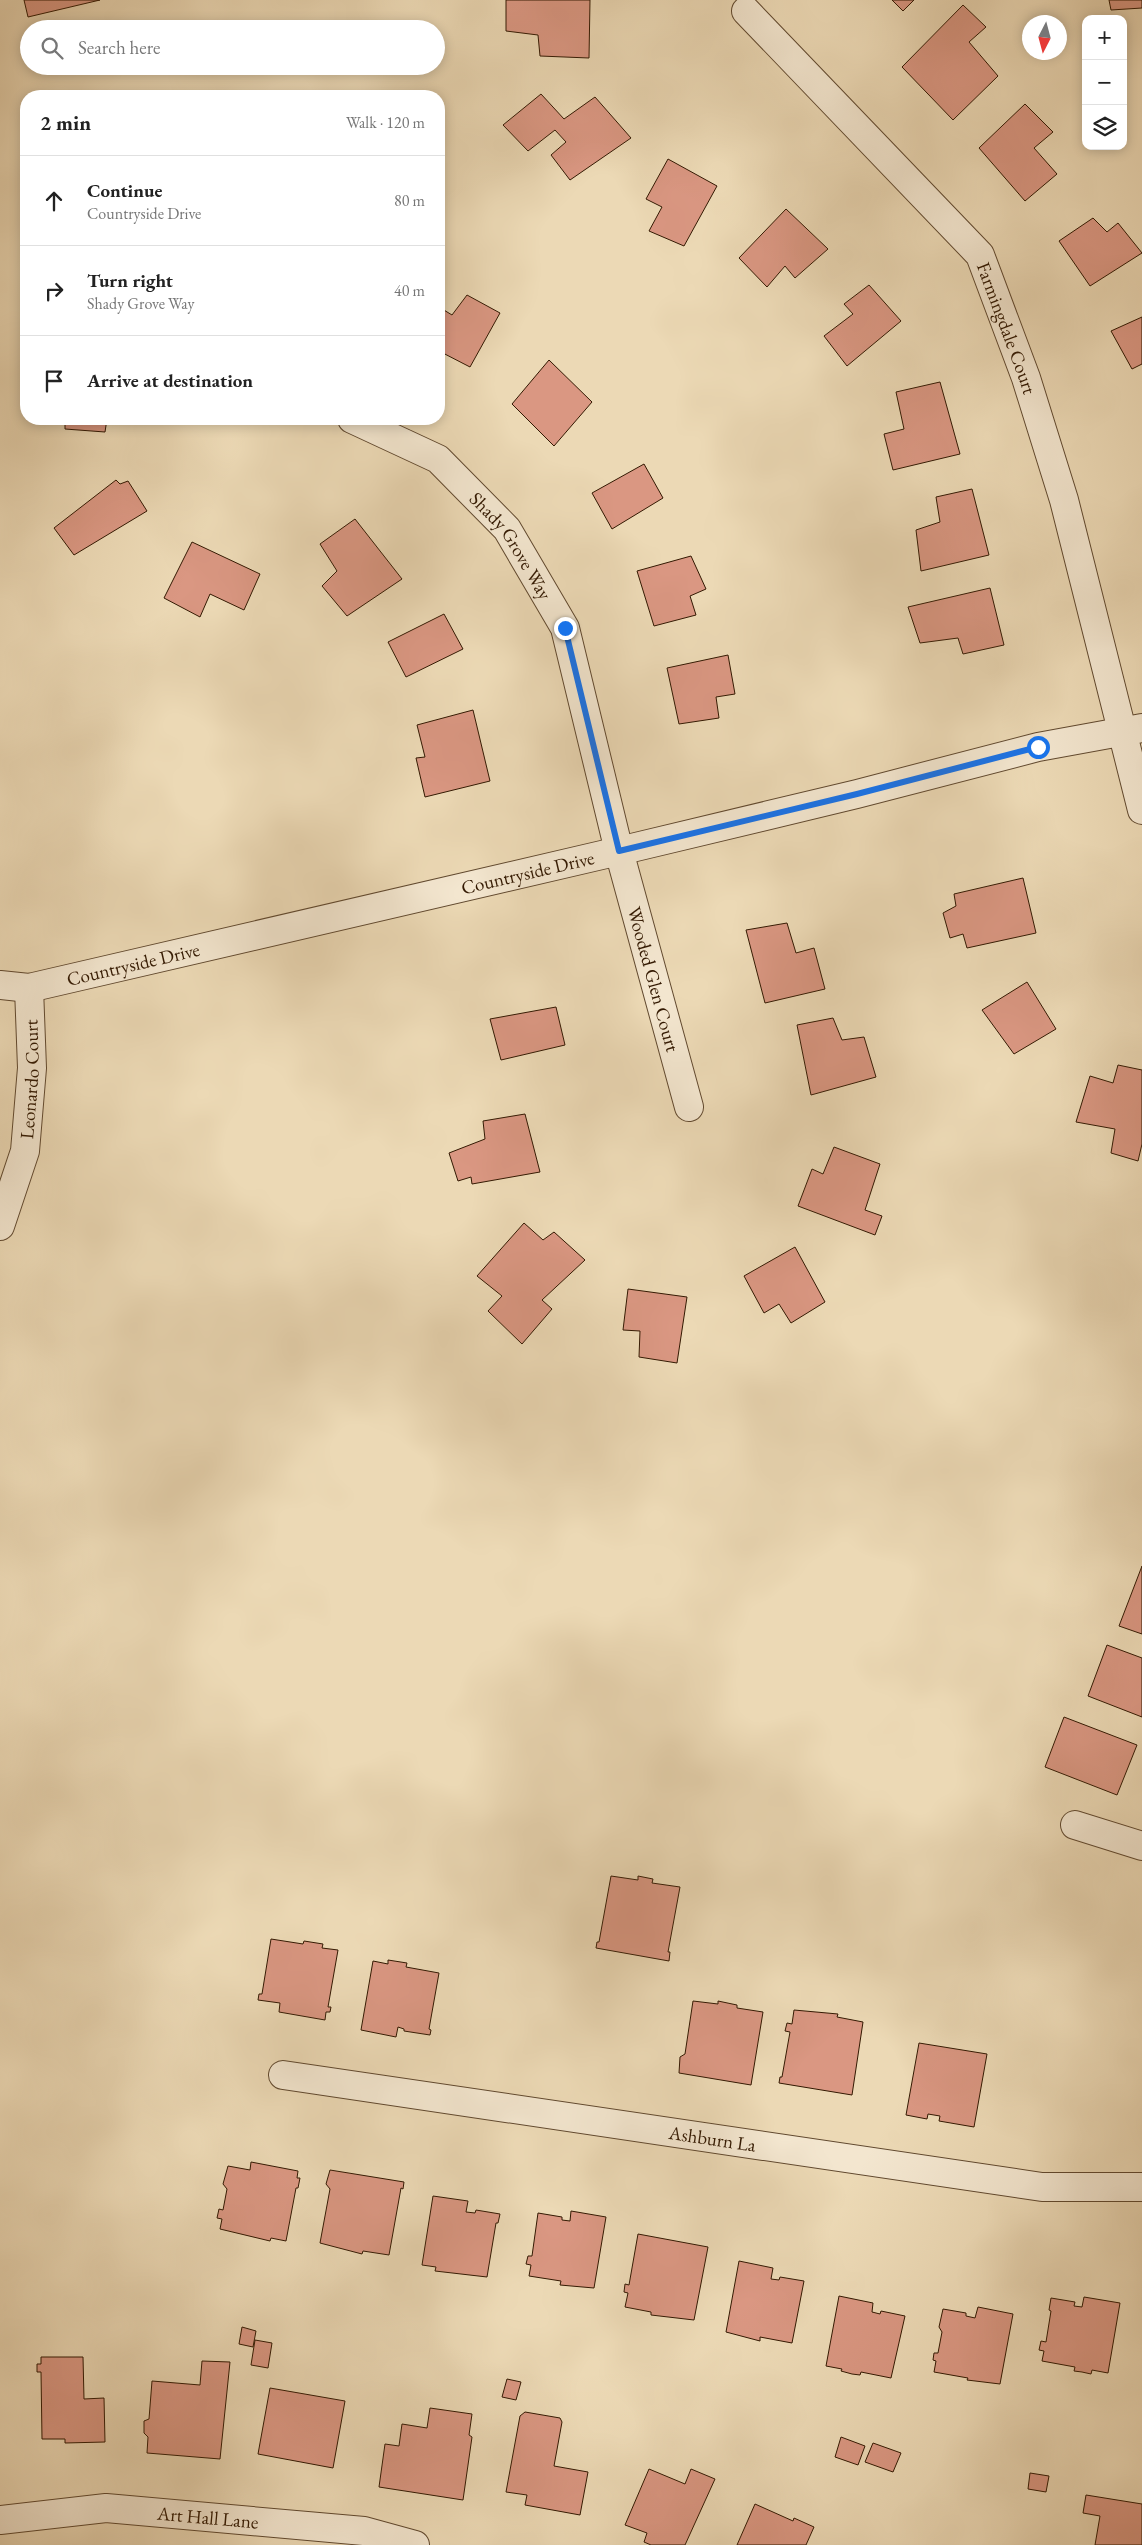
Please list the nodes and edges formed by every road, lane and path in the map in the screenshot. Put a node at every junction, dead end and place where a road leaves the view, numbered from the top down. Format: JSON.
{"nodes":[{"id":1,"x":746,"y":11,"type":"dead end"},
{"id":2,"x":365,"y":425,"type":"edge"},
{"id":3,"x":1132,"y":729,"type":"edge"},
{"id":4,"x":1142,"y":810,"type":"edge"},
{"id":5,"x":619,"y":851,"type":"junction"},
{"id":6,"x":0,"y":985,"type":"edge"},
{"id":7,"x":29,"y":988,"type":"junction"},
{"id":8,"x":689,"y":1107,"type":"dead end"},
{"id":9,"x":0,"y":1226,"type":"edge"},
{"id":10,"x":1075,"y":1825,"type":"dead end"},
{"id":11,"x":1142,"y":1846,"type":"edge"},
{"id":12,"x":283,"y":2075,"type":"dead end"},
{"id":13,"x":1142,"y":2187,"type":"edge"},
{"id":14,"x":0,"y":2520,"type":"edge"},
{"id":15,"x":415,"y":2545,"type":"edge"}],
"edges":[{"from":1,"to":3,"type":"street","name":"Farmingdale Court"},
{"from":2,"to":5,"type":"street","name":"Shady Grove Way"},
{"from":3,"to":4,"type":"street","name":"Farmingdale Court"},
{"from":3,"to":5,"type":"street","name":"Countryside Drive"},
{"from":5,"to":7,"type":"street","name":"Countryside Drive"},
{"from":5,"to":8,"type":"street","name":"Wooded Glen Court"},
{"from":6,"to":7,"type":"street","name":"Countryside Drive"},
{"from":7,"to":9,"type":"street","name":"Leonardo Court"},
{"from":10,"to":11,"type":"street"},
{"from":12,"to":13,"type":"street","name":"Ashburn La"},
{"from":14,"to":15,"type":"street","name":"Art Hall Lane"}]}
